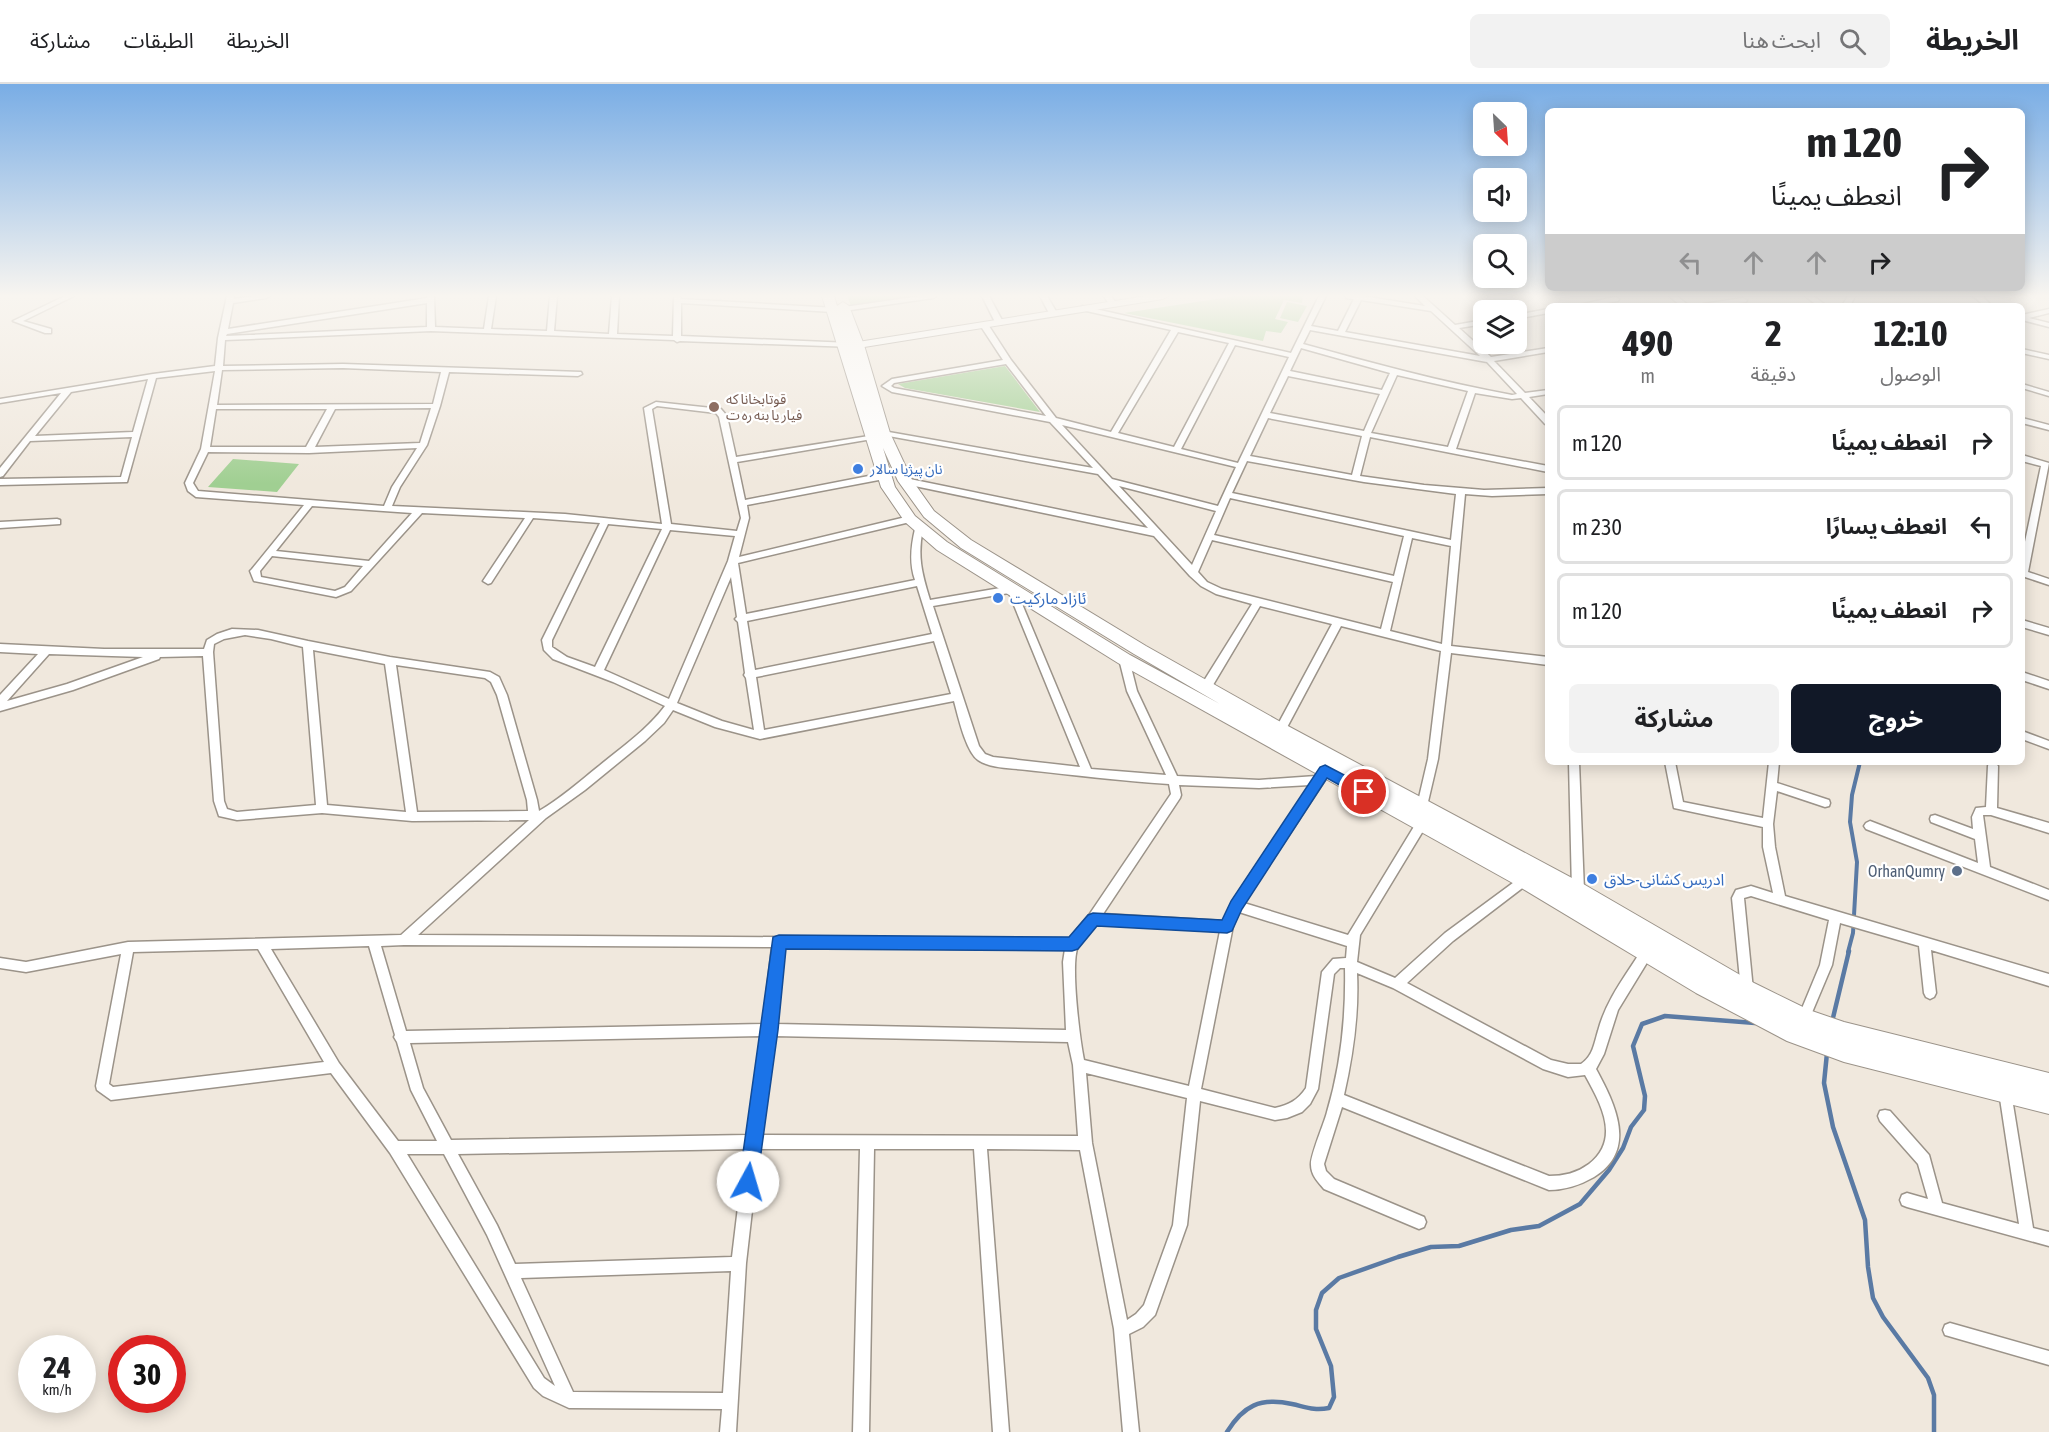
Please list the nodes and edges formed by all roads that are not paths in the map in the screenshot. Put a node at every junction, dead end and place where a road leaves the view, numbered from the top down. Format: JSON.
{"nodes":[{"id":1,"x":220,"y":359,"type":"edge"},
{"id":2,"x":855,"y":359,"type":"edge"},
{"id":3,"x":1158,"y":359,"type":"edge"},
{"id":4,"x":1224,"y":359,"type":"edge"},
{"id":5,"x":1293,"y":359,"type":"edge"},
{"id":6,"x":1348,"y":359,"type":"edge"},
{"id":7,"x":1483,"y":359,"type":"edge"},
{"id":8,"x":1495,"y":359,"type":"edge"},
{"id":9,"x":1489,"y":360,"type":"junction"},
{"id":10,"x":1008,"y":361,"type":"joint"},
{"id":11,"x":219,"y":368,"type":"junction"},
{"id":12,"x":445,"y":371,"type":"junction"},
{"id":13,"x":1394,"y":372,"type":"junction"},
{"id":14,"x":1286,"y":373,"type":"junction"},
{"id":15,"x":578,"y":374,"type":"dead end"},
{"id":16,"x":153,"y":376,"type":"junction"},
{"id":17,"x":2025,"y":387,"type":"edge"},
{"id":18,"x":68,"y":390,"type":"junction"},
{"id":19,"x":1472,"y":390,"type":"junction"},
{"id":20,"x":1385,"y":393,"type":"junction"},
{"id":21,"x":1545,"y":393,"type":"edge"},
{"id":22,"x":2049,"y":394,"type":"edge"},
{"id":23,"x":1525,"y":396,"type":"junction"},
{"id":24,"x":0,"y":401,"type":"edge"},
{"id":25,"x":436,"y":406,"type":"junction"},
{"id":26,"x":214,"y":407,"type":"junction"},
{"id":27,"x":332,"y":407,"type":"junction"},
{"id":28,"x":1266,"y":415,"type":"junction"},
{"id":29,"x":1545,"y":419,"type":"edge"},
{"id":30,"x":1053,"y":420,"type":"junction"},
{"id":31,"x":2025,"y":421,"type":"edge"},
{"id":32,"x":2049,"y":428,"type":"edge"},
{"id":33,"x":1367,"y":433,"type":"junction"},
{"id":34,"x":137,"y":434,"type":"junction"},
{"id":35,"x":878,"y":435,"type":"junction"},
{"id":36,"x":1113,"y":435,"type":"junction"},
{"id":37,"x":28,"y":439,"type":"junction"},
{"id":38,"x":423,"y":445,"type":"junction"},
{"id":39,"x":205,"y":449,"type":"junction"},
{"id":40,"x":309,"y":450,"type":"junction"},
{"id":41,"x":1176,"y":451,"type":"junction"},
{"id":42,"x":1451,"y":451,"type":"junction"},
{"id":43,"x":2025,"y":459,"type":"edge"},
{"id":44,"x":733,"y":460,"type":"junction"},
{"id":45,"x":1242,"y":462,"type":"junction"},
{"id":46,"x":2047,"y":466,"type":"edge"},
{"id":47,"x":1545,"y":468,"type":"edge"},
{"id":48,"x":1101,"y":472,"type":"junction"},
{"id":49,"x":0,"y":474,"type":"edge"},
{"id":50,"x":884,"y":476,"type":"junction"},
{"id":51,"x":1356,"y":477,"type":"junction"},
{"id":52,"x":905,"y":481,"type":"junction"},
{"id":53,"x":1108,"y":481,"type":"junction"},
{"id":54,"x":0,"y":482,"type":"edge"},
{"id":55,"x":1461,"y":491,"type":"junction"},
{"id":56,"x":1545,"y":491,"type":"edge"},
{"id":57,"x":1227,"y":495,"type":"junction"},
{"id":58,"x":310,"y":503,"type":"junction"},
{"id":59,"x":743,"y":503,"type":"junction"},
{"id":60,"x":387,"y":508,"type":"junction"},
{"id":61,"x":1220,"y":509,"type":"junction"},
{"id":62,"x":420,"y":510,"type":"junction"},
{"id":63,"x":531,"y":515,"type":"junction"},
{"id":64,"x":605,"y":521,"type":"junction"},
{"id":65,"x":57,"y":522,"type":"dead end"},
{"id":66,"x":915,"y":524,"type":"junction"},
{"id":67,"x":0,"y":525,"type":"edge"},
{"id":68,"x":667,"y":526,"type":"junction"},
{"id":69,"x":1156,"y":533,"type":"junction"},
{"id":70,"x":740,"y":534,"type":"junction"},
{"id":71,"x":1409,"y":534,"type":"junction"},
{"id":72,"x":1208,"y":536,"type":"junction"},
{"id":73,"x":1454,"y":544,"type":"junction"},
{"id":74,"x":270,"y":553,"type":"junction"},
{"id":75,"x":733,"y":561,"type":"junction"},
{"id":76,"x":371,"y":564,"type":"junction"},
{"id":77,"x":2025,"y":564,"type":"edge"},
{"id":78,"x":1193,"y":574,"type":"junction"},
{"id":79,"x":2025,"y":574,"type":"edge"},
{"id":80,"x":1399,"y":580,"type":"junction"},
{"id":81,"x":488,"y":581,"type":"dead end"},
{"id":82,"x":920,"y":582,"type":"junction"},
{"id":83,"x":2049,"y":582,"type":"edge"},
{"id":84,"x":1012,"y":589,"type":"junction"},
{"id":85,"x":1258,"y":602,"type":"junction"},
{"id":86,"x":927,"y":604,"type":"junction"},
{"id":87,"x":740,"y":619,"type":"junction"},
{"id":88,"x":1338,"y":622,"type":"junction"},
{"id":89,"x":2025,"y":624,"type":"edge"},
{"id":90,"x":2049,"y":632,"type":"edge"},
{"id":91,"x":1385,"y":634,"type":"junction"},
{"id":92,"x":936,"y":637,"type":"junction"},
{"id":93,"x":309,"y":645,"type":"junction"},
{"id":94,"x":0,"y":648,"type":"edge"},
{"id":95,"x":1447,"y":649,"type":"junction"},
{"id":96,"x":45,"y":652,"type":"junction"},
{"id":97,"x":208,"y":652,"type":"junction"},
{"id":98,"x":162,"y":654,"type":"junction"},
{"id":99,"x":1124,"y":659,"type":"junction"},
{"id":100,"x":1545,"y":661,"type":"edge"},
{"id":101,"x":390,"y":662,"type":"junction"},
{"id":102,"x":598,"y":671,"type":"junction"},
{"id":103,"x":749,"y":675,"type":"junction"},
{"id":104,"x":1168,"y":675,"type":"junction"},
{"id":105,"x":2025,"y":677,"type":"edge"},
{"id":106,"x":2049,"y":686,"type":"edge"},
{"id":107,"x":1206,"y":687,"type":"junction"},
{"id":108,"x":957,"y":697,"type":"junction"},
{"id":109,"x":0,"y":702,"type":"edge"},
{"id":110,"x":672,"y":704,"type":"junction"},
{"id":111,"x":0,"y":707,"type":"edge"},
{"id":112,"x":1280,"y":730,"type":"junction"},
{"id":113,"x":760,"y":735,"type":"junction"},
{"id":114,"x":2025,"y":736,"type":"edge"},
{"id":115,"x":2049,"y":745,"type":"edge"},
{"id":116,"x":1574,"y":765,"type":"edge"},
{"id":117,"x":1671,"y":765,"type":"edge"},
{"id":118,"x":1774,"y":765,"type":"edge"},
{"id":119,"x":1993,"y":766,"type":"dead end"},
{"id":120,"x":1088,"y":773,"type":"junction"},
{"id":121,"x":1322,"y":775,"type":"junction"},
{"id":122,"x":1173,"y":779,"type":"junction"},
{"id":123,"x":1771,"y":785,"type":"junction"},
{"id":124,"x":1825,"y":803,"type":"dead end"},
{"id":125,"x":322,"y":809,"type":"junction"},
{"id":126,"x":1991,"y":811,"type":"junction"},
{"id":127,"x":1422,"y":814,"type":"junction"},
{"id":128,"x":538,"y":815,"type":"junction"},
{"id":129,"x":412,"y":817,"type":"junction"},
{"id":130,"x":1935,"y":819,"type":"dead end"},
{"id":131,"x":1768,"y":824,"type":"junction"},
{"id":132,"x":1870,"y":826,"type":"dead end"},
{"id":133,"x":2049,"y":828,"type":"edge"},
{"id":134,"x":1980,"y":836,"type":"junction"},
{"id":135,"x":1986,"y":870,"type":"junction"},
{"id":136,"x":1525,"y":880,"type":"junction"},
{"id":137,"x":1578,"y":891,"type":"junction"},
{"id":138,"x":2049,"y":895,"type":"edge"},
{"id":139,"x":1780,"y":899,"type":"junction"},
{"id":140,"x":1236,"y":906,"type":"junction"},
{"id":141,"x":1836,"y":916,"type":"junction"},
{"id":142,"x":1093,"y":919,"type":"junction"},
{"id":143,"x":1227,"y":927,"type":"junction"},
{"id":144,"x":404,"y":940,"type":"junction"},
{"id":145,"x":374,"y":942,"type":"junction"},
{"id":146,"x":779,"y":942,"type":"junction"},
{"id":147,"x":1352,"y":942,"type":"junction"},
{"id":148,"x":1924,"y":942,"type":"junction"},
{"id":149,"x":261,"y":943,"type":"junction"},
{"id":150,"x":1072,"y":944,"type":"junction"},
{"id":151,"x":128,"y":947,"type":"junction"},
{"id":152,"x":1647,"y":952,"type":"junction"},
{"id":153,"x":0,"y":963,"type":"edge"},
{"id":154,"x":1351,"y":964,"type":"junction"},
{"id":155,"x":1704,"y":977,"type":"junction"},
{"id":156,"x":2049,"y":980,"type":"edge"},
{"id":157,"x":1397,"y":984,"type":"junction"},
{"id":158,"x":1747,"y":990,"type":"junction"},
{"id":159,"x":1930,"y":993,"type":"dead end"},
{"id":160,"x":1804,"y":1018,"type":"junction"},
{"id":161,"x":770,"y":1030,"type":"junction"},
{"id":162,"x":1073,"y":1036,"type":"junction"},
{"id":163,"x":400,"y":1037,"type":"junction"},
{"id":164,"x":1844,"y":1042,"type":"junction"},
{"id":165,"x":1079,"y":1065,"type":"junction"},
{"id":166,"x":334,"y":1067,"type":"junction"},
{"id":167,"x":1588,"y":1067,"type":"junction"},
{"id":168,"x":2049,"y":1084,"type":"edge"},
{"id":169,"x":1194,"y":1092,"type":"junction"},
{"id":170,"x":2005,"y":1092,"type":"junction"},
{"id":171,"x":1338,"y":1099,"type":"junction"},
{"id":172,"x":2049,"y":1103,"type":"edge"},
{"id":173,"x":1885,"y":1116,"type":"dead end"},
{"id":174,"x":753,"y":1142,"type":"junction"},
{"id":175,"x":867,"y":1142,"type":"junction"},
{"id":176,"x":980,"y":1142,"type":"junction"},
{"id":177,"x":1085,"y":1143,"type":"junction"},
{"id":178,"x":448,"y":1146,"type":"junction"},
{"id":179,"x":395,"y":1148,"type":"junction"},
{"id":180,"x":1907,"y":1200,"type":"dead end"},
{"id":181,"x":1937,"y":1208,"type":"junction"},
{"id":182,"x":1419,"y":1222,"type":"dead end"},
{"id":183,"x":2027,"y":1233,"type":"junction"},
{"id":184,"x":2049,"y":1239,"type":"edge"},
{"id":185,"x":739,"y":1264,"type":"junction"},
{"id":186,"x":511,"y":1271,"type":"junction"},
{"id":187,"x":1121,"y":1329,"type":"junction"},
{"id":188,"x":1950,"y":1330,"type":"dead end"},
{"id":189,"x":2049,"y":1358,"type":"edge"},
{"id":190,"x":569,"y":1400,"type":"junction"},
{"id":191,"x":731,"y":1401,"type":"junction"},
{"id":192,"x":728,"y":1432,"type":"edge"},
{"id":193,"x":861,"y":1432,"type":"edge"},
{"id":194,"x":1001,"y":1432,"type":"edge"},
{"id":195,"x":1131,"y":1432,"type":"edge"}],
"edges":[{"from":1,"to":11,"type":"street"},
{"from":2,"to":35,"type":"main road"},
{"from":3,"to":36,"type":"street"},
{"from":4,"to":41,"type":"street"},
{"from":5,"to":14,"type":"street"},
{"from":6,"to":13,"type":"street"},
{"from":7,"to":9,"type":"street"},
{"from":8,"to":9,"type":"street"},
{"from":9,"to":23,"type":"street"},
{"from":10,"to":30,"type":"street"},
{"from":10,"to":30,"type":"street"},
{"from":11,"to":12,"type":"street"},
{"from":11,"to":16,"type":"street"},
{"from":11,"to":26,"type":"street"},
{"from":12,"to":15,"type":"street"},
{"from":12,"to":25,"type":"street"},
{"from":13,"to":19,"type":"street"},
{"from":13,"to":20,"type":"street"},
{"from":14,"to":20,"type":"street"},
{"from":14,"to":28,"type":"street"},
{"from":16,"to":18,"type":"street"},
{"from":16,"to":34,"type":"street"},
{"from":17,"to":22,"type":"street"},
{"from":18,"to":24,"type":"street"},
{"from":18,"to":37,"type":"street"},
{"from":19,"to":23,"type":"street"},
{"from":19,"to":42,"type":"street"},
{"from":20,"to":33,"type":"street"},
{"from":21,"to":23,"type":"street"},
{"from":23,"to":29,"type":"street"},
{"from":25,"to":27,"type":"street"},
{"from":25,"to":38,"type":"street"},
{"from":26,"to":27,"type":"street"},
{"from":26,"to":39,"type":"street"},
{"from":27,"to":40,"type":"street"},
{"from":28,"to":33,"type":"street"},
{"from":28,"to":45,"type":"street"},
{"from":30,"to":36,"type":"street"},
{"from":30,"to":48,"type":"street"},
{"from":31,"to":32,"type":"street"},
{"from":33,"to":42,"type":"street"},
{"from":33,"to":51,"type":"street"},
{"from":34,"to":37,"type":"street"},
{"from":34,"to":54,"type":"street"},
{"from":35,"to":44,"type":"street"},
{"from":35,"to":48,"type":"street"},
{"from":35,"to":50,"type":"main road"},
{"from":35,"to":52,"type":"main road"},
{"from":36,"to":41,"type":"street"},
{"from":37,"to":49,"type":"street"},
{"from":38,"to":40,"type":"street"},
{"from":38,"to":60,"type":"street"},
{"from":39,"to":40,"type":"street"},
{"from":39,"to":58,"type":"street"},
{"from":41,"to":45,"type":"street"},
{"from":42,"to":47,"type":"street"},
{"from":43,"to":46,"type":"street"},
{"from":44,"to":59,"type":"street"},
{"from":44,"to":68,"type":"street"},
{"from":45,"to":51,"type":"street"},
{"from":45,"to":57,"type":"street"},
{"from":46,"to":77,"type":"street"},
{"from":48,"to":53,"type":"street"},
{"from":50,"to":59,"type":"street"},
{"from":50,"to":66,"type":"main road"},
{"from":51,"to":55,"type":"street"},
{"from":52,"to":69,"type":"street"},
{"from":52,"to":104,"type":"main road"},
{"from":53,"to":61,"type":"street"},
{"from":53,"to":69,"type":"street"},
{"from":55,"to":56,"type":"street"},
{"from":55,"to":73,"type":"street"},
{"from":57,"to":61,"type":"street"},
{"from":57,"to":71,"type":"street"},
{"from":58,"to":60,"type":"street"},
{"from":58,"to":74,"type":"street"},
{"from":59,"to":70,"type":"street"},
{"from":60,"to":62,"type":"street"},
{"from":61,"to":72,"type":"street"},
{"from":62,"to":63,"type":"street"},
{"from":62,"to":76,"type":"street"},
{"from":63,"to":64,"type":"street"},
{"from":63,"to":81,"type":"street"},
{"from":64,"to":68,"type":"street"},
{"from":64,"to":102,"type":"street"},
{"from":65,"to":67,"type":"street"},
{"from":66,"to":75,"type":"street"},
{"from":66,"to":82,"type":"street"},
{"from":66,"to":84,"type":"main road"},
{"from":68,"to":70,"type":"street"},
{"from":68,"to":102,"type":"street"},
{"from":69,"to":78,"type":"street"},
{"from":70,"to":75,"type":"street"},
{"from":71,"to":73,"type":"street"},
{"from":71,"to":80,"type":"street"},
{"from":72,"to":78,"type":"street"},
{"from":72,"to":80,"type":"street"},
{"from":73,"to":95,"type":"street"},
{"from":74,"to":76,"type":"street"},
{"from":74,"to":76,"type":"street"},
{"from":75,"to":87,"type":"street"},
{"from":75,"to":110,"type":"street"},
{"from":78,"to":85,"type":"street"},
{"from":79,"to":83,"type":"street"},
{"from":80,"to":91,"type":"street"},
{"from":82,"to":86,"type":"street"},
{"from":82,"to":87,"type":"street"},
{"from":84,"to":86,"type":"street"},
{"from":84,"to":99,"type":"main road"},
{"from":84,"to":120,"type":"street"},
{"from":85,"to":88,"type":"street"},
{"from":85,"to":107,"type":"street"},
{"from":86,"to":92,"type":"street"},
{"from":87,"to":103,"type":"street"},
{"from":88,"to":91,"type":"street"},
{"from":88,"to":112,"type":"street"},
{"from":89,"to":90,"type":"street"},
{"from":91,"to":95,"type":"street"},
{"from":92,"to":103,"type":"street"},
{"from":92,"to":108,"type":"street"},
{"from":93,"to":97,"type":"street"},
{"from":93,"to":101,"type":"street"},
{"from":93,"to":125,"type":"street"},
{"from":94,"to":96,"type":"street"},
{"from":95,"to":100,"type":"street"},
{"from":95,"to":127,"type":"street"},
{"from":96,"to":98,"type":"street"},
{"from":96,"to":109,"type":"street"},
{"from":97,"to":98,"type":"street"},
{"from":97,"to":125,"type":"street"},
{"from":98,"to":111,"type":"street"},
{"from":99,"to":104,"type":"main road"},
{"from":99,"to":122,"type":"street"},
{"from":101,"to":128,"type":"street"},
{"from":101,"to":129,"type":"street"},
{"from":102,"to":110,"type":"street"},
{"from":103,"to":113,"type":"street"},
{"from":104,"to":107,"type":"main road"},
{"from":104,"to":121,"type":"main road"},
{"from":105,"to":106,"type":"street"},
{"from":107,"to":112,"type":"main road"},
{"from":108,"to":113,"type":"street"},
{"from":108,"to":120,"type":"street"},
{"from":110,"to":113,"type":"street"},
{"from":110,"to":128,"type":"street"},
{"from":112,"to":127,"type":"main road"},
{"from":114,"to":115,"type":"street"},
{"from":116,"to":137,"type":"street"},
{"from":117,"to":131,"type":"street"},
{"from":118,"to":123,"type":"street"},
{"from":119,"to":126,"type":"street"},
{"from":120,"to":122,"type":"street"},
{"from":121,"to":122,"type":"street"},
{"from":121,"to":127,"type":"main road"},
{"from":121,"to":140,"type":"street"},
{"from":122,"to":142,"type":"street"},
{"from":123,"to":124,"type":"street"},
{"from":123,"to":131,"type":"street"},
{"from":125,"to":129,"type":"street"},
{"from":126,"to":133,"type":"street"},
{"from":126,"to":134,"type":"street"},
{"from":127,"to":136,"type":"main road"},
{"from":127,"to":137,"type":"main road"},
{"from":127,"to":147,"type":"street"},
{"from":128,"to":129,"type":"street"},
{"from":128,"to":144,"type":"street"},
{"from":130,"to":134,"type":"street"},
{"from":131,"to":139,"type":"street"},
{"from":132,"to":135,"type":"street"},
{"from":134,"to":135,"type":"street"},
{"from":135,"to":138,"type":"street"},
{"from":136,"to":152,"type":"main road"},
{"from":136,"to":157,"type":"street"},
{"from":137,"to":155,"type":"main road"},
{"from":139,"to":141,"type":"street"},
{"from":139,"to":158,"type":"street"},
{"from":140,"to":143,"type":"street"},
{"from":140,"to":147,"type":"street"},
{"from":141,"to":148,"type":"street"},
{"from":141,"to":160,"type":"street"},
{"from":142,"to":143,"type":"street"},
{"from":142,"to":150,"type":"street"},
{"from":143,"to":169,"type":"street"},
{"from":144,"to":145,"type":"street"},
{"from":144,"to":146,"type":"street"},
{"from":145,"to":149,"type":"street"},
{"from":145,"to":163,"type":"street"},
{"from":146,"to":150,"type":"street"},
{"from":146,"to":161,"type":"street"},
{"from":147,"to":154,"type":"street"},
{"from":148,"to":156,"type":"street"},
{"from":148,"to":159,"type":"street"},
{"from":149,"to":151,"type":"street"},
{"from":149,"to":166,"type":"street"},
{"from":150,"to":162,"type":"street"},
{"from":151,"to":153,"type":"street"},
{"from":151,"to":166,"type":"street"},
{"from":152,"to":155,"type":"main road"},
{"from":152,"to":167,"type":"street"},
{"from":154,"to":157,"type":"street"},
{"from":154,"to":169,"type":"street"},
{"from":154,"to":171,"type":"street"},
{"from":155,"to":158,"type":"main road"},
{"from":155,"to":164,"type":"main road"},
{"from":157,"to":167,"type":"street"},
{"from":158,"to":160,"type":"main road"},
{"from":160,"to":164,"type":"main road"},
{"from":161,"to":162,"type":"street"},
{"from":161,"to":163,"type":"street"},
{"from":161,"to":174,"type":"street"},
{"from":162,"to":165,"type":"street"},
{"from":163,"to":178,"type":"street"},
{"from":164,"to":168,"type":"main road"},
{"from":164,"to":170,"type":"main road"},
{"from":165,"to":169,"type":"street"},
{"from":165,"to":177,"type":"street"},
{"from":166,"to":179,"type":"street"},
{"from":167,"to":171,"type":"street"},
{"from":169,"to":187,"type":"street"},
{"from":170,"to":172,"type":"main road"},
{"from":170,"to":183,"type":"street"},
{"from":171,"to":182,"type":"street"},
{"from":173,"to":181,"type":"street"},
{"from":174,"to":175,"type":"street"},
{"from":174,"to":178,"type":"street"},
{"from":174,"to":185,"type":"street"},
{"from":175,"to":176,"type":"street"},
{"from":175,"to":193,"type":"street"},
{"from":176,"to":177,"type":"street"},
{"from":176,"to":194,"type":"street"},
{"from":177,"to":187,"type":"street"},
{"from":178,"to":179,"type":"street"},
{"from":178,"to":186,"type":"street"},
{"from":179,"to":190,"type":"street"},
{"from":180,"to":181,"type":"street"},
{"from":181,"to":183,"type":"street"},
{"from":183,"to":184,"type":"street"},
{"from":185,"to":186,"type":"street"},
{"from":185,"to":191,"type":"street"},
{"from":186,"to":190,"type":"street"},
{"from":187,"to":195,"type":"street"},
{"from":188,"to":189,"type":"street"},
{"from":190,"to":191,"type":"street"},
{"from":191,"to":192,"type":"street"}]}
